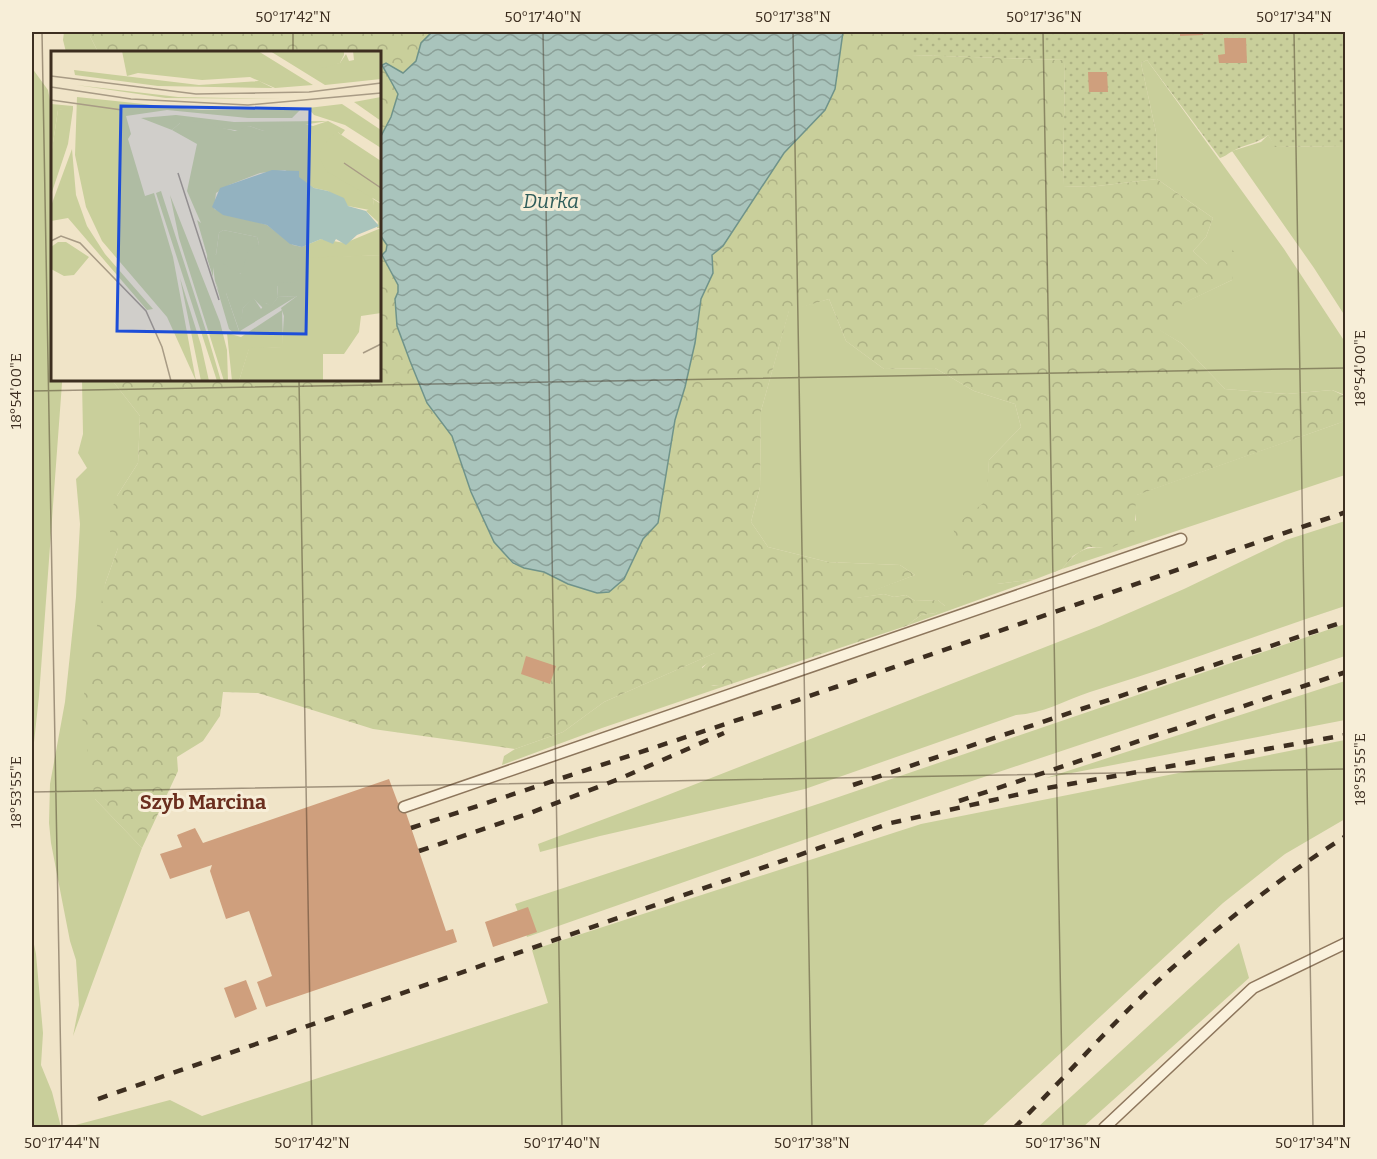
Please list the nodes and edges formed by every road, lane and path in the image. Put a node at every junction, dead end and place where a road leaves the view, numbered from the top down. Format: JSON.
{"nodes":[{"id":1,"x":1181,"y":539,"type":"dead end"},
{"id":2,"x":404,"y":807,"type":"dead end"},
{"id":3,"x":1346,"y":944,"type":"edge"},
{"id":4,"x":1104,"y":1128,"type":"edge"}],
"edges":[{"from":1,"to":2,"type":"lane"},
{"from":3,"to":4,"type":"lane"}]}
